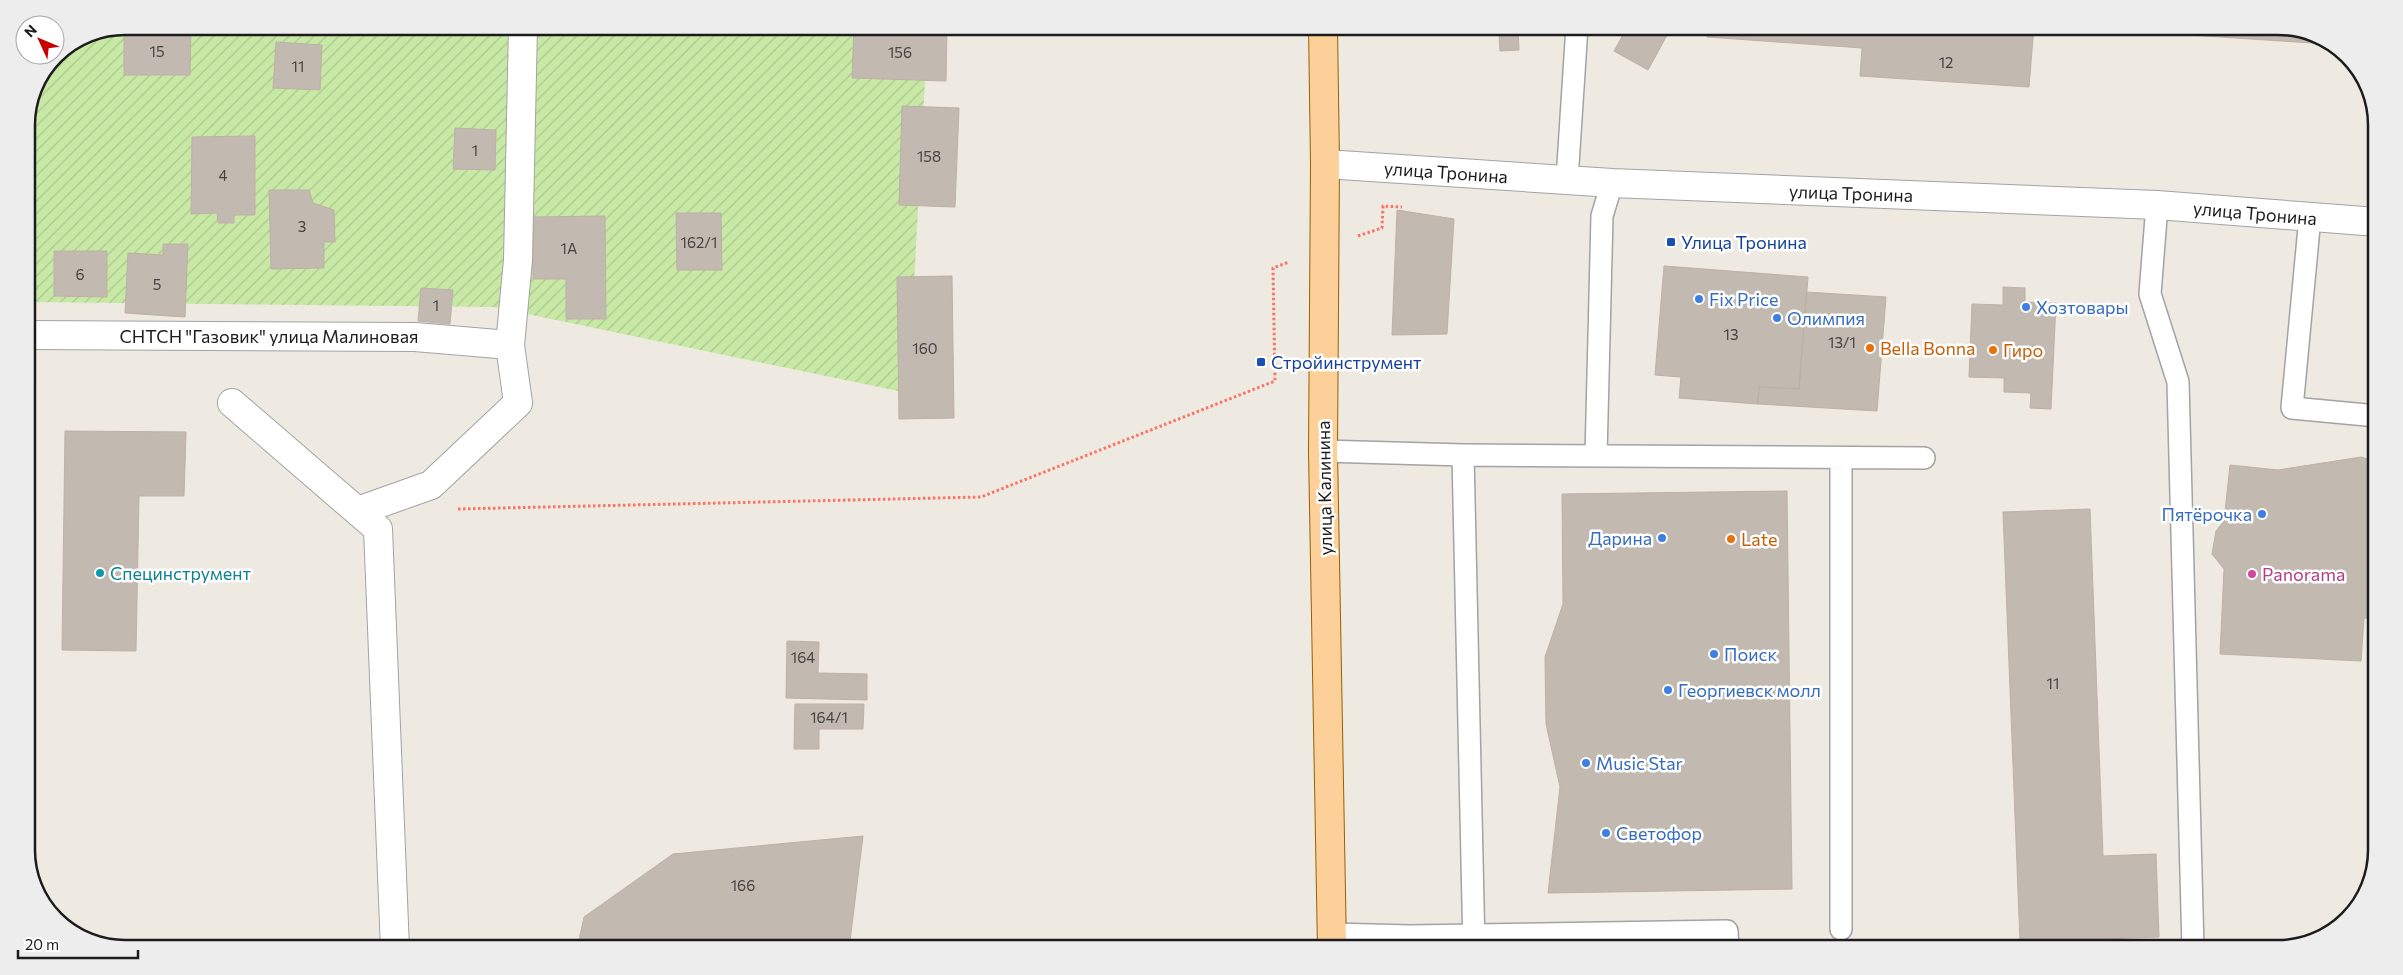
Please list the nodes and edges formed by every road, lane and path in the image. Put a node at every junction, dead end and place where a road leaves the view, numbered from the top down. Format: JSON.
{"nodes":[{"id":1,"x":524,"y":35,"type":"edge"},
{"id":2,"x":1323,"y":35,"type":"edge"},
{"id":3,"x":1576,"y":35,"type":"edge"},
{"id":4,"x":1325,"y":164,"type":"junction"},
{"id":5,"x":1567,"y":180,"type":"junction"},
{"id":6,"x":1612,"y":183,"type":"junction"},
{"id":7,"x":2157,"y":205,"type":"junction"},
{"id":8,"x":1403,"y":207,"type":"dead end"},
{"id":9,"x":2310,"y":217,"type":"junction"},
{"id":10,"x":2368,"y":221,"type":"edge"},
{"id":11,"x":1323,"y":248,"type":"junction"},
{"id":12,"x":35,"y":335,"type":"edge"},
{"id":13,"x":510,"y":345,"type":"junction"},
{"id":14,"x":232,"y":403,"type":"dead end"},
{"id":15,"x":2368,"y":415,"type":"edge"},
{"id":16,"x":1323,"y":451,"type":"junction"},
{"id":17,"x":1463,"y":455,"type":"junction"},
{"id":18,"x":1596,"y":456,"type":"junction"},
{"id":19,"x":1840,"y":458,"type":"junction"},
{"id":20,"x":1924,"y":458,"type":"dead end"},
{"id":21,"x":457,"y":509,"type":"dead end"},
{"id":22,"x":358,"y":511,"type":"junction"},
{"id":23,"x":1841,"y":929,"type":"dead end"},
{"id":24,"x":395,"y":940,"type":"edge"},
{"id":25,"x":1332,"y":940,"type":"edge"},
{"id":26,"x":1474,"y":940,"type":"edge"},
{"id":27,"x":1520,"y":940,"type":"edge"},
{"id":28,"x":1728,"y":940,"type":"edge"},
{"id":29,"x":2193,"y":940,"type":"edge"}],
"edges":[{"from":1,"to":13,"type":"street"},
{"from":2,"to":4,"type":"main road","name":"улица Калинина"},
{"from":3,"to":5,"type":"lane"},
{"from":4,"to":5,"type":"street","name":"улица Тронина"},
{"from":4,"to":11,"type":"main road","name":"улица Калинина"},
{"from":5,"to":6,"type":"street","name":"улица Тронина"},
{"from":6,"to":7,"type":"street","name":"улица Тронина"},
{"from":6,"to":18,"type":"lane"},
{"from":7,"to":9,"type":"street","name":"улица Тронина"},
{"from":7,"to":29,"type":"lane"},
{"from":8,"to":11,"type":"path"},
{"from":9,"to":10,"type":"street","name":"улица Тронина"},
{"from":9,"to":15,"type":"lane"},
{"from":11,"to":16,"type":"main road","name":"улица Калинина"},
{"from":11,"to":21,"type":"path"},
{"from":12,"to":13,"type":"street","name":"СНТСН \"Газовик\" улица Малиновая"},
{"from":13,"to":22,"type":"street"},
{"from":14,"to":22,"type":"street"},
{"from":16,"to":17,"type":"lane"},
{"from":16,"to":25,"type":"main road","name":"улица Калинина"},
{"from":17,"to":18,"type":"lane"},
{"from":17,"to":26,"type":"lane"},
{"from":18,"to":19,"type":"lane"},
{"from":19,"to":20,"type":"lane"},
{"from":19,"to":23,"type":"lane"},
{"from":22,"to":24,"type":"street"},
{"from":27,"to":28,"type":"lane"}]}
